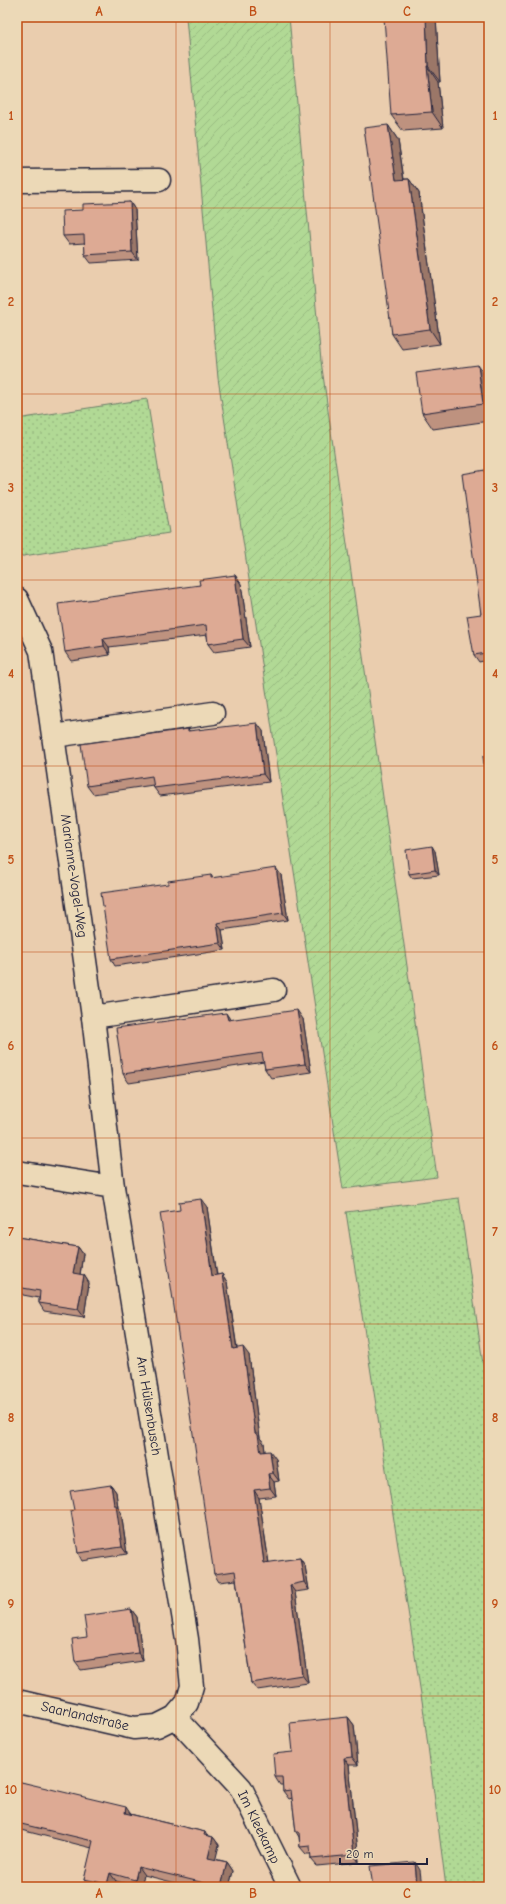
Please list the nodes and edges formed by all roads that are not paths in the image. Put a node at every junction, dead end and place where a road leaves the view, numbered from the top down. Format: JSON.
{"nodes":[{"id":1,"x":159,"y":180,"type":"dead end"},
{"id":2,"x":17,"y":181,"type":"edge"},
{"id":3,"x":17,"y":599,"type":"edge"},
{"id":4,"x":213,"y":713,"type":"dead end"},
{"id":5,"x":54,"y":736,"type":"junction"},
{"id":6,"x":274,"y":990,"type":"dead end"},
{"id":7,"x":93,"y":1017,"type":"junction"},
{"id":8,"x":17,"y":1172,"type":"edge"},
{"id":9,"x":113,"y":1187,"type":"junction"},
{"id":10,"x":17,"y":1701,"type":"edge"},
{"id":11,"x":175,"y":1717,"type":"junction"},
{"id":12,"x":290,"y":1887,"type":"edge"}],
"edges":[{"from":1,"to":2,"type":"street"},
{"from":3,"to":5,"type":"street","name":"Marianne-Vogel-Weg"},
{"from":4,"to":5,"type":"street"},
{"from":5,"to":7,"type":"street","name":"Marianne-Vogel-Weg"},
{"from":6,"to":7,"type":"street"},
{"from":7,"to":9,"type":"street","name":"Marianne-Vogel-Weg"},
{"from":8,"to":9,"type":"street"},
{"from":9,"to":11,"type":"street","name":"Am Hülsenbusch"},
{"from":10,"to":11,"type":"street","name":"Saarlandstraße"},
{"from":11,"to":12,"type":"street","name":"Im Kleekamp"}]}
